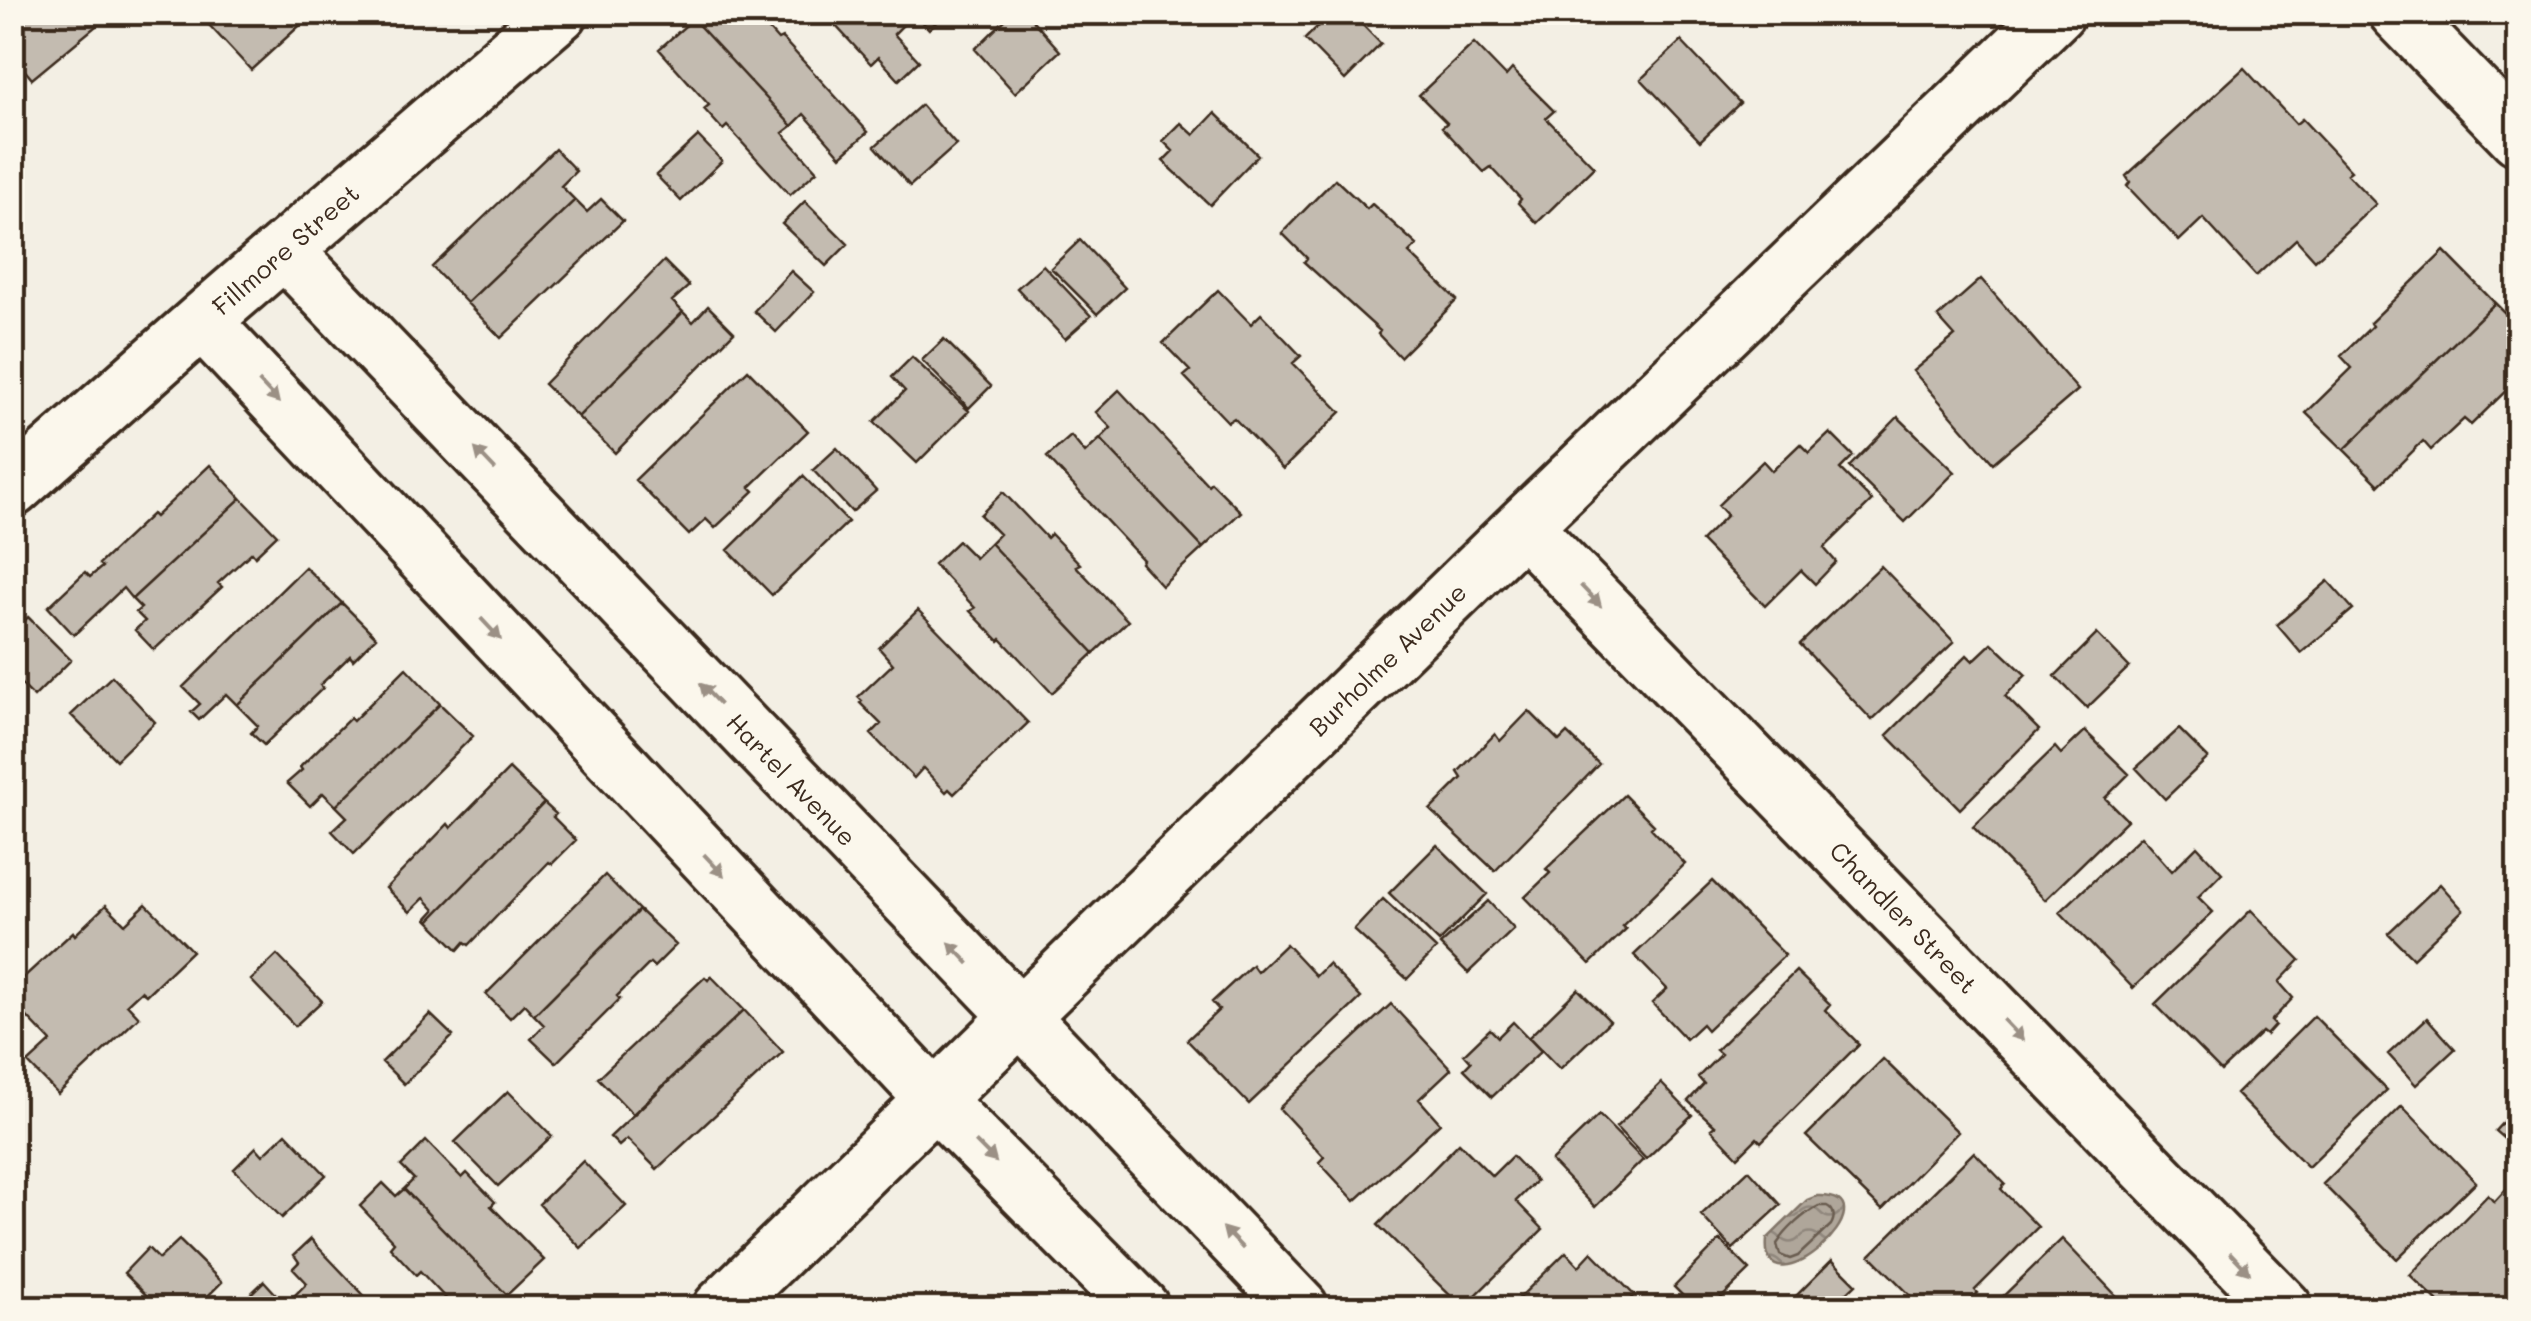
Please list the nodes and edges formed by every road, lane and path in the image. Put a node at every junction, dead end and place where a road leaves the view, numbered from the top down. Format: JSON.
{"nodes":[{"id":1,"x":560,"y":12,"type":"edge"},
{"id":2,"x":2057,"y":12,"type":"edge"},
{"id":3,"x":2397,"y":12,"type":"edge"},
{"id":4,"x":2518,"y":138,"type":"edge"},
{"id":5,"x":284,"y":250,"type":"junction"},
{"id":6,"x":202,"y":321,"type":"junction"},
{"id":7,"x":12,"y":489,"type":"edge"},
{"id":8,"x":1523,"y":526,"type":"junction"},
{"id":9,"x":1020,"y":1016,"type":"junction"},
{"id":10,"x":934,"y":1099,"type":"junction"},
{"id":11,"x":721,"y":1308,"type":"edge"},
{"id":12,"x":1141,"y":1308,"type":"edge"},
{"id":13,"x":1300,"y":1308,"type":"edge"},
{"id":14,"x":2284,"y":1308,"type":"edge"}],
"edges":[{"from":1,"to":5,"type":"street","name":"Fillmore Street"},
{"from":2,"to":8,"type":"street","name":"Burholme Avenue"},
{"from":3,"to":4,"type":"street"},
{"from":5,"to":6,"type":"street","name":"Fillmore Street"},
{"from":9,"to":5,"type":"street","name":"Hartel Avenue","one_way":true},
{"from":6,"to":7,"type":"street","name":"Fillmore Street"},
{"from":6,"to":10,"type":"street","one_way":true},
{"from":8,"to":9,"type":"street","name":"Burholme Avenue"},
{"from":8,"to":14,"type":"street","name":"Chandler Street","one_way":true},
{"from":9,"to":10,"type":"street","name":"Burholme Avenue"},
{"from":13,"to":9,"type":"street","name":"Hartel Avenue","one_way":true},
{"from":10,"to":11,"type":"street","name":"Burholme Avenue"},
{"from":10,"to":12,"type":"street","one_way":true}]}
